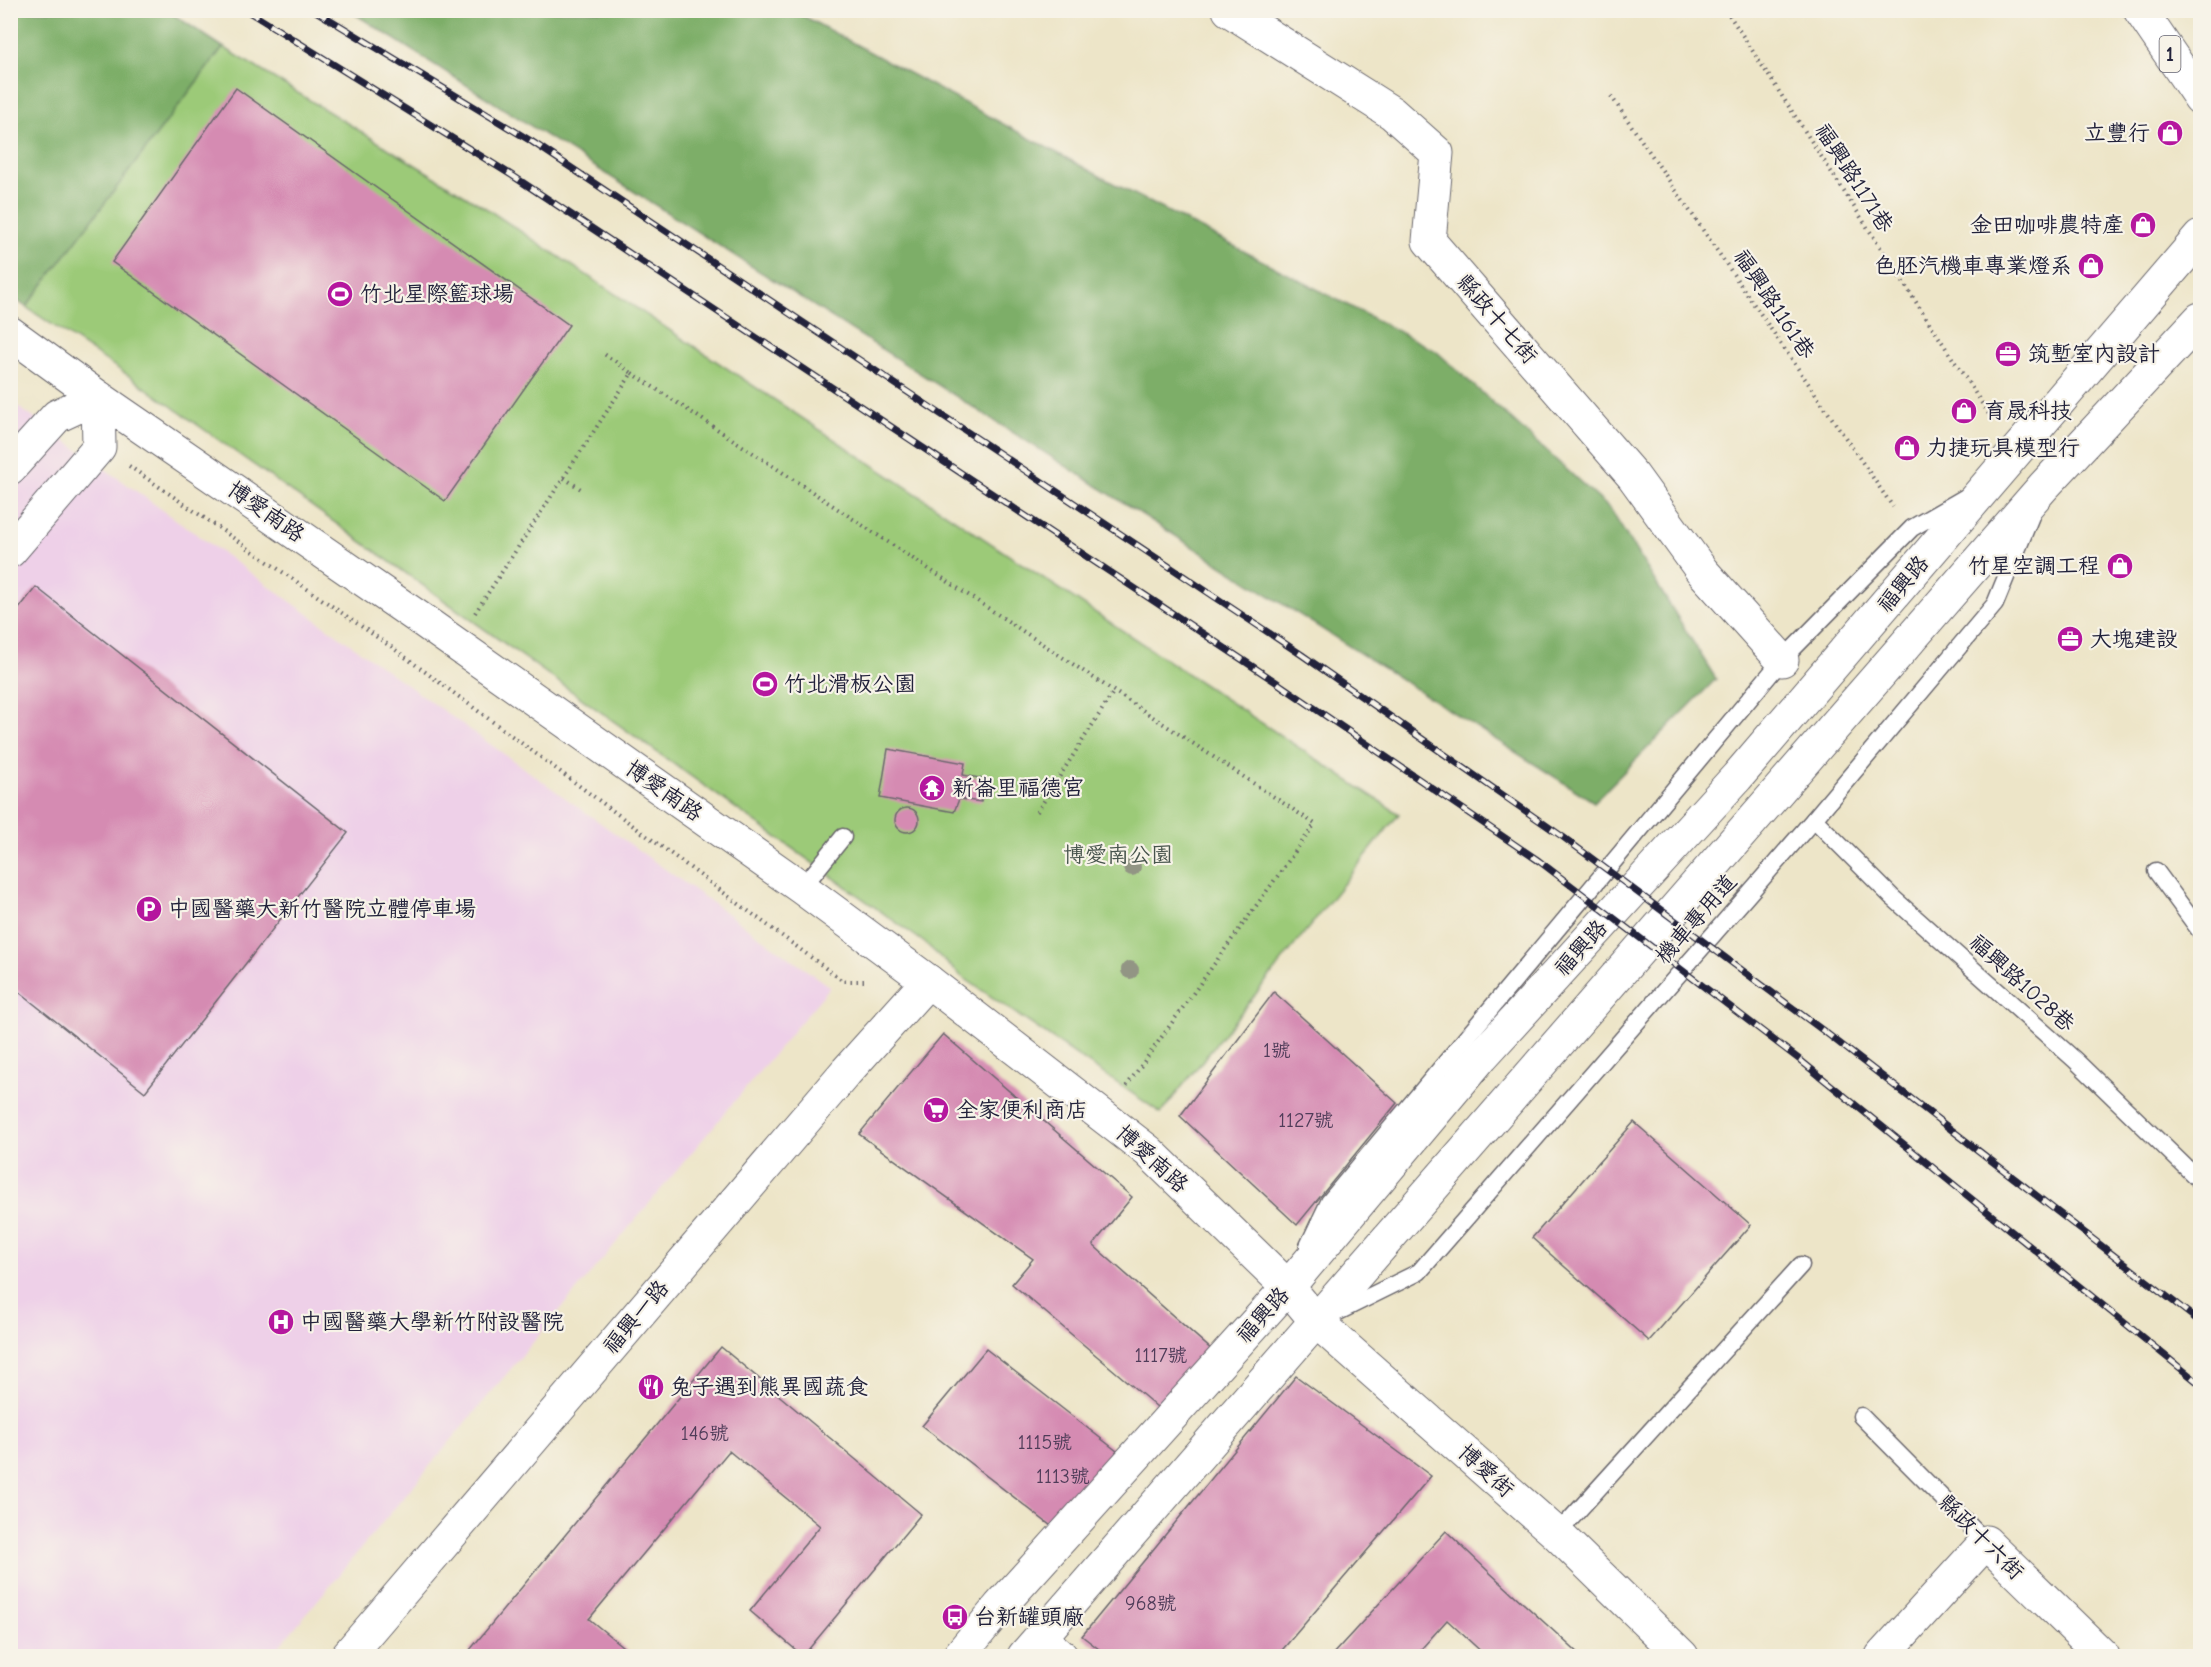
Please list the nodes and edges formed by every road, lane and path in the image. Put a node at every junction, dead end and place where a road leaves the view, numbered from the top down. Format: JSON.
{"nodes":[{"id":1,"x":1229,"y":10,"type":"edge"},
{"id":2,"x":1726,"y":10,"type":"edge"},
{"id":3,"x":2140,"y":10,"type":"edge"},
{"id":4,"x":1611,"y":96,"type":"dead end"},
{"id":5,"x":2200,"y":98,"type":"edge"},
{"id":6,"x":2200,"y":237,"type":"edge"},
{"id":7,"x":2200,"y":319,"type":"edge"},
{"id":8,"x":10,"y":333,"type":"edge"},
{"id":9,"x":604,"y":354,"type":"dead end"},
{"id":10,"x":632,"y":373,"type":"junction"},
{"id":11,"x":98,"y":397,"type":"junction"},
{"id":12,"x":99,"y":447,"type":"junction"},
{"id":13,"x":2015,"y":453,"type":"junction"},
{"id":14,"x":10,"y":468,"type":"edge"},
{"id":15,"x":564,"y":478,"type":"junction"},
{"id":16,"x":1988,"y":484,"type":"junction"},
{"id":17,"x":2043,"y":487,"type":"junction"},
{"id":18,"x":584,"y":491,"type":"dead end"},
{"id":19,"x":1911,"y":528,"type":"junction"},
{"id":20,"x":10,"y":551,"type":"edge"},
{"id":21,"x":476,"y":613,"type":"dead end"},
{"id":22,"x":1782,"y":660,"type":"junction"},
{"id":23,"x":1114,"y":692,"type":"junction"},
{"id":24,"x":1037,"y":812,"type":"dead end"},
{"id":25,"x":1814,"y":819,"type":"junction"},
{"id":26,"x":843,"y":837,"type":"dead end"},
{"id":27,"x":2156,"y":871,"type":"dead end"},
{"id":28,"x":802,"y":888,"type":"junction"},
{"id":29,"x":2200,"y":931,"type":"edge"},
{"id":30,"x":928,"y":981,"type":"junction"},
{"id":31,"x":1124,"y":1090,"type":"dead end"},
{"id":32,"x":2200,"y":1182,"type":"edge"},
{"id":33,"x":1802,"y":1265,"type":"dead end"},
{"id":34,"x":1288,"y":1287,"type":"junction"},
{"id":35,"x":1317,"y":1322,"type":"junction"},
{"id":36,"x":1861,"y":1416,"type":"dead end"},
{"id":37,"x":1557,"y":1534,"type":"junction"},
{"id":38,"x":1986,"y":1542,"type":"junction"},
{"id":39,"x":1042,"y":1650,"type":"edge"},
{"id":40,"x":347,"y":1656,"type":"edge"},
{"id":41,"x":959,"y":1656,"type":"edge"},
{"id":42,"x":1682,"y":1656,"type":"edge"},
{"id":43,"x":1882,"y":1656,"type":"edge"},
{"id":44,"x":2103,"y":1656,"type":"edge"}],
"edges":[{"from":1,"to":22,"type":"street","name":"縣政十七街"},
{"from":2,"to":13,"type":"path","name":"福興路1171巷"},
{"from":3,"to":5,"type":"street","number":"1"},
{"from":4,"to":19,"type":"path","name":"福興路1161巷"},
{"from":6,"to":13,"type":"street","name":"福興路"},
{"from":7,"to":17,"type":"street","name":"福興路"},
{"from":8,"to":11,"type":"street","name":"博愛南路"},
{"from":9,"to":10,"type":"path"},
{"from":10,"to":15,"type":"path"},
{"from":10,"to":23,"type":"path"},
{"from":11,"to":12,"type":"street"},
{"from":11,"to":14,"type":"street"},
{"from":11,"to":28,"type":"street","name":"博愛南路"},
{"from":12,"to":20,"type":"street"},
{"from":12,"to":30,"type":"path"},
{"from":13,"to":16,"type":"street","name":"福興路"},
{"from":15,"to":18,"type":"path"},
{"from":15,"to":21,"type":"path"},
{"from":16,"to":19,"type":"lane"},
{"from":16,"to":34,"type":"street","name":"福興路"},
{"from":17,"to":25,"type":"lane","name":"機車專用道"},
{"from":17,"to":35,"type":"street","name":"福興路"},
{"from":19,"to":22,"type":"lane"},
{"from":22,"to":34,"type":"lane"},
{"from":23,"to":24,"type":"path"},
{"from":23,"to":31,"type":"path"},
{"from":25,"to":32,"type":"lane","name":"福興路1028巷"},
{"from":25,"to":35,"type":"lane","name":"機車專用道"},
{"from":26,"to":28,"type":"lane"},
{"from":27,"to":29,"type":"lane"},
{"from":28,"to":30,"type":"street","name":"博愛南路"},
{"from":30,"to":34,"type":"street","name":"博愛南路"},
{"from":30,"to":40,"type":"street","name":"福興一路"},
{"from":33,"to":37,"type":"lane"},
{"from":34,"to":35,"type":"street","name":"博愛街"},
{"from":34,"to":41,"type":"street","name":"福興路"},
{"from":35,"to":37,"type":"street","name":"博愛街"},
{"from":35,"to":39,"type":"street","name":"福興路"},
{"from":36,"to":38,"type":"lane","name":"縣政十六街"},
{"from":37,"to":42,"type":"street","name":"博愛街"},
{"from":38,"to":43,"type":"street"},
{"from":38,"to":44,"type":"street","name":"縣政十六街"}]}
